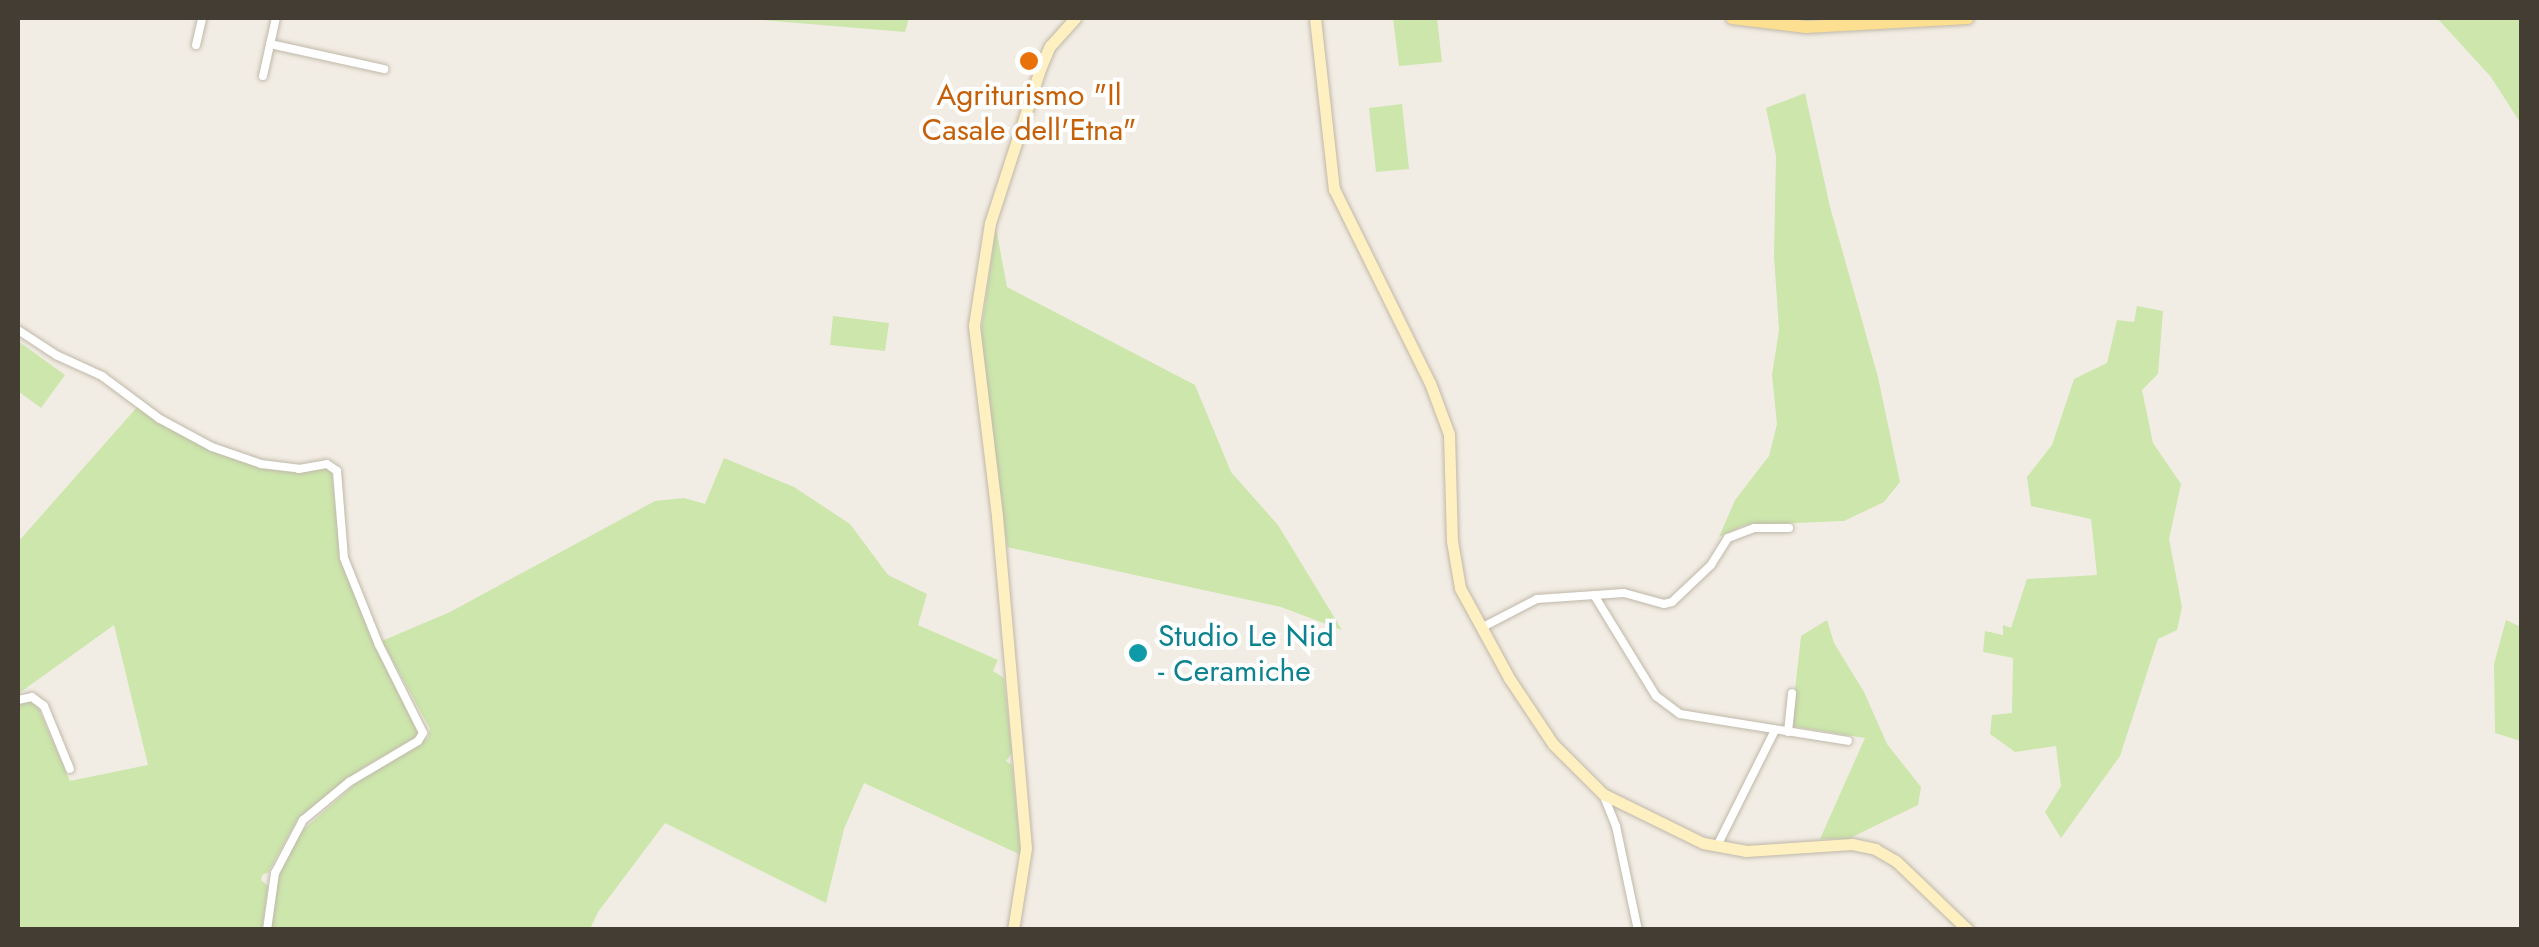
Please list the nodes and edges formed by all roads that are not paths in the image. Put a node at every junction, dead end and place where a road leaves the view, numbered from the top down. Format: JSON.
{"nodes":[{"id":1,"x":202,"y":18,"type":"edge"},
{"id":2,"x":276,"y":18,"type":"edge"},
{"id":3,"x":1076,"y":18,"type":"edge"},
{"id":4,"x":1315,"y":18,"type":"edge"},
{"id":5,"x":1732,"y":18,"type":"edge"},
{"id":6,"x":1968,"y":18,"type":"edge"},
{"id":7,"x":270,"y":44,"type":"junction"},
{"id":8,"x":196,"y":46,"type":"dead end"},
{"id":9,"x":384,"y":69,"type":"dead end"},
{"id":10,"x":263,"y":76,"type":"dead end"},
{"id":11,"x":18,"y":330,"type":"edge"},
{"id":12,"x":1788,"y":528,"type":"dead end"},
{"id":13,"x":1594,"y":595,"type":"junction"},
{"id":14,"x":1481,"y":628,"type":"junction"},
{"id":15,"x":1792,"y":693,"type":"dead end"},
{"id":16,"x":18,"y":700,"type":"edge"},
{"id":17,"x":1776,"y":730,"type":"junction"},
{"id":18,"x":1788,"y":732,"type":"junction"},
{"id":19,"x":1848,"y":741,"type":"dead end"},
{"id":20,"x":70,"y":769,"type":"dead end"},
{"id":21,"x":1603,"y":794,"type":"junction"},
{"id":22,"x":1717,"y":846,"type":"junction"},
{"id":23,"x":267,"y":930,"type":"edge"},
{"id":24,"x":1013,"y":930,"type":"edge"},
{"id":25,"x":1638,"y":930,"type":"edge"},
{"id":26,"x":1968,"y":930,"type":"edge"}],
"edges":[{"from":1,"to":8,"type":"street"},
{"from":2,"to":7,"type":"street"},
{"from":3,"to":24,"type":"street"},
{"from":4,"to":14,"type":"street"},
{"from":5,"to":6,"type":"main road"},
{"from":7,"to":9,"type":"street"},
{"from":7,"to":10,"type":"street"},
{"from":11,"to":23,"type":"street"},
{"from":12,"to":13,"type":"street"},
{"from":13,"to":14,"type":"street"},
{"from":13,"to":17,"type":"street"},
{"from":14,"to":21,"type":"street"},
{"from":15,"to":18,"type":"street"},
{"from":16,"to":20,"type":"street"},
{"from":17,"to":18,"type":"street"},
{"from":17,"to":22,"type":"street"},
{"from":18,"to":19,"type":"street"},
{"from":21,"to":22,"type":"street"},
{"from":21,"to":25,"type":"street"},
{"from":22,"to":26,"type":"street"}]}
